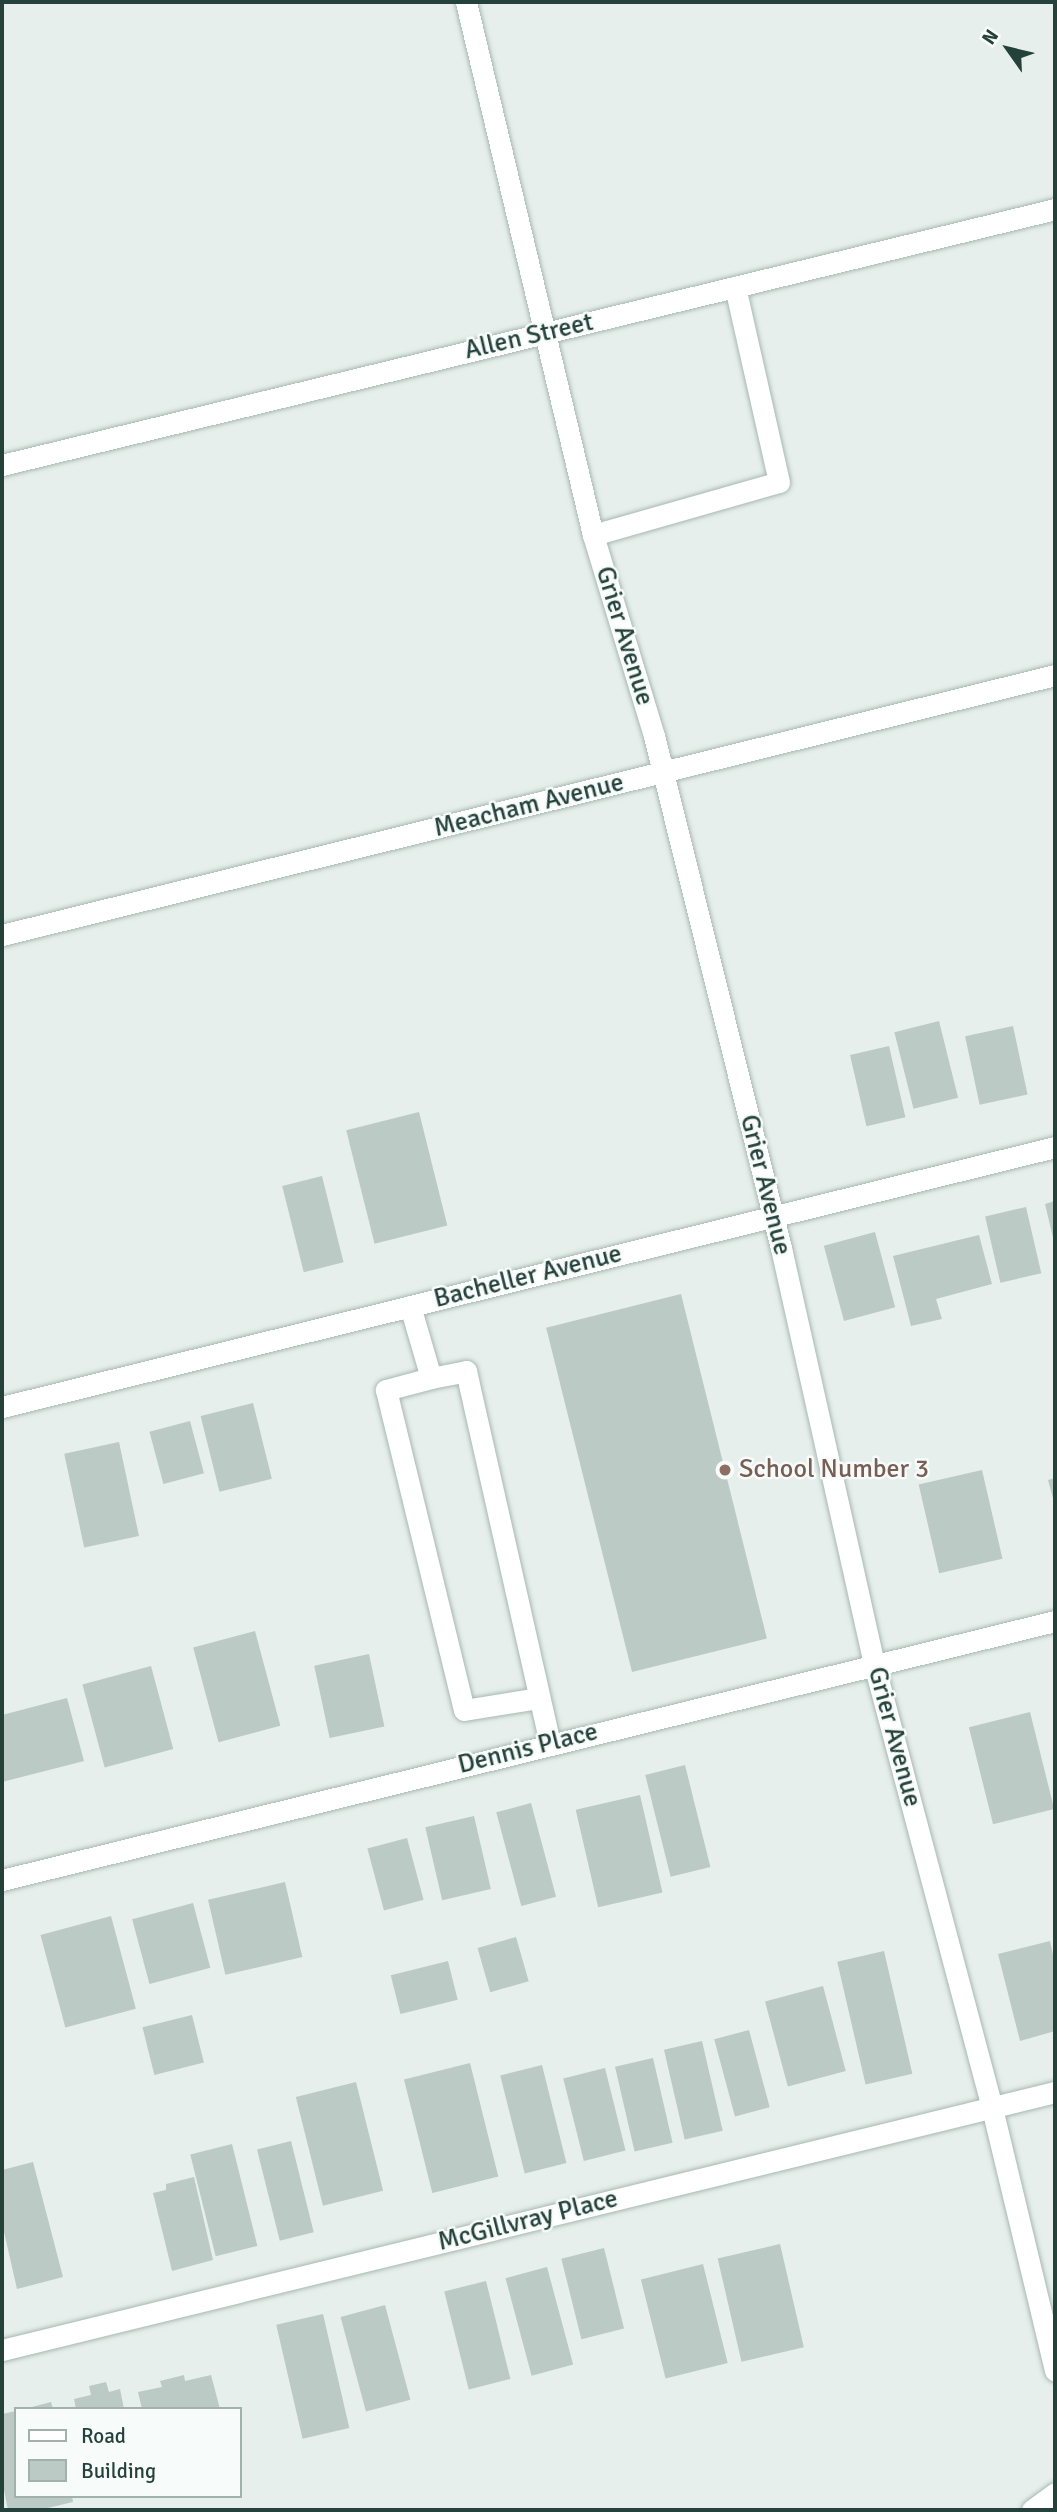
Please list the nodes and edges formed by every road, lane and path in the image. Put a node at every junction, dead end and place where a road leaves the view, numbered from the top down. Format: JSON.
{"nodes":[{"id":1,"x":466,"y":2,"type":"edge"},
{"id":2,"x":1055,"y":209,"type":"edge"},
{"id":3,"x":735,"y":287,"type":"junction"},
{"id":4,"x":543,"y":333,"type":"junction"},
{"id":5,"x":2,"y":465,"type":"edge"},
{"id":6,"x":593,"y":535,"type":"junction"},
{"id":7,"x":1055,"y":675,"type":"edge"},
{"id":8,"x":664,"y":773,"type":"junction"},
{"id":9,"x":2,"y":935,"type":"edge"},
{"id":10,"x":1055,"y":1147,"type":"edge"},
{"id":11,"x":773,"y":1216,"type":"junction"},
{"id":12,"x":410,"y":1306,"type":"junction"},
{"id":13,"x":431,"y":1378,"type":"junction"},
{"id":14,"x":2,"y":1407,"type":"edge"},
{"id":15,"x":1055,"y":1621,"type":"edge"},
{"id":16,"x":874,"y":1664,"type":"junction"},
{"id":17,"x":539,"y":1698,"type":"junction"},
{"id":18,"x":550,"y":1743,"type":"junction"},
{"id":19,"x":2,"y":1880,"type":"edge"},
{"id":20,"x":1055,"y":2092,"type":"edge"},
{"id":21,"x":992,"y":2108,"type":"junction"},
{"id":22,"x":2,"y":2350,"type":"edge"},
{"id":23,"x":1055,"y":2371,"type":"edge"},
{"id":24,"x":1055,"y":2493,"type":"edge"},
{"id":25,"x":1032,"y":2510,"type":"edge"}],
"edges":[{"from":1,"to":4,"type":"street","name":"Grier Avenue"},
{"from":2,"to":3,"type":"street","name":"Allen Street"},
{"from":3,"to":4,"type":"street","name":"Allen Street"},
{"from":3,"to":6,"type":"street"},
{"from":4,"to":5,"type":"street","name":"Allen Street"},
{"from":4,"to":6,"type":"street","name":"Grier Avenue"},
{"from":6,"to":8,"type":"street","name":"Grier Avenue"},
{"from":7,"to":8,"type":"street","name":"Meacham Avenue"},
{"from":8,"to":9,"type":"street","name":"Meacham Avenue"},
{"from":8,"to":11,"type":"street","name":"Grier Avenue"},
{"from":10,"to":11,"type":"street","name":"Bacheller Avenue"},
{"from":11,"to":12,"type":"street","name":"Bacheller Avenue"},
{"from":11,"to":16,"type":"street","name":"Grier Avenue"},
{"from":12,"to":13,"type":"street"},
{"from":12,"to":14,"type":"street","name":"Bacheller Avenue"},
{"from":13,"to":17,"type":"street"},
{"from":13,"to":17,"type":"street"},
{"from":15,"to":16,"type":"street","name":"Dennis Place"},
{"from":16,"to":18,"type":"street","name":"Dennis Place"},
{"from":16,"to":21,"type":"street","name":"Grier Avenue"},
{"from":17,"to":18,"type":"street"},
{"from":18,"to":19,"type":"street","name":"Dennis Place"},
{"from":20,"to":21,"type":"street","name":"McGillvray Place"},
{"from":21,"to":22,"type":"street","name":"McGillvray Place"},
{"from":21,"to":23,"type":"street","name":"Grier Avenue"},
{"from":24,"to":25,"type":"street"}]}
